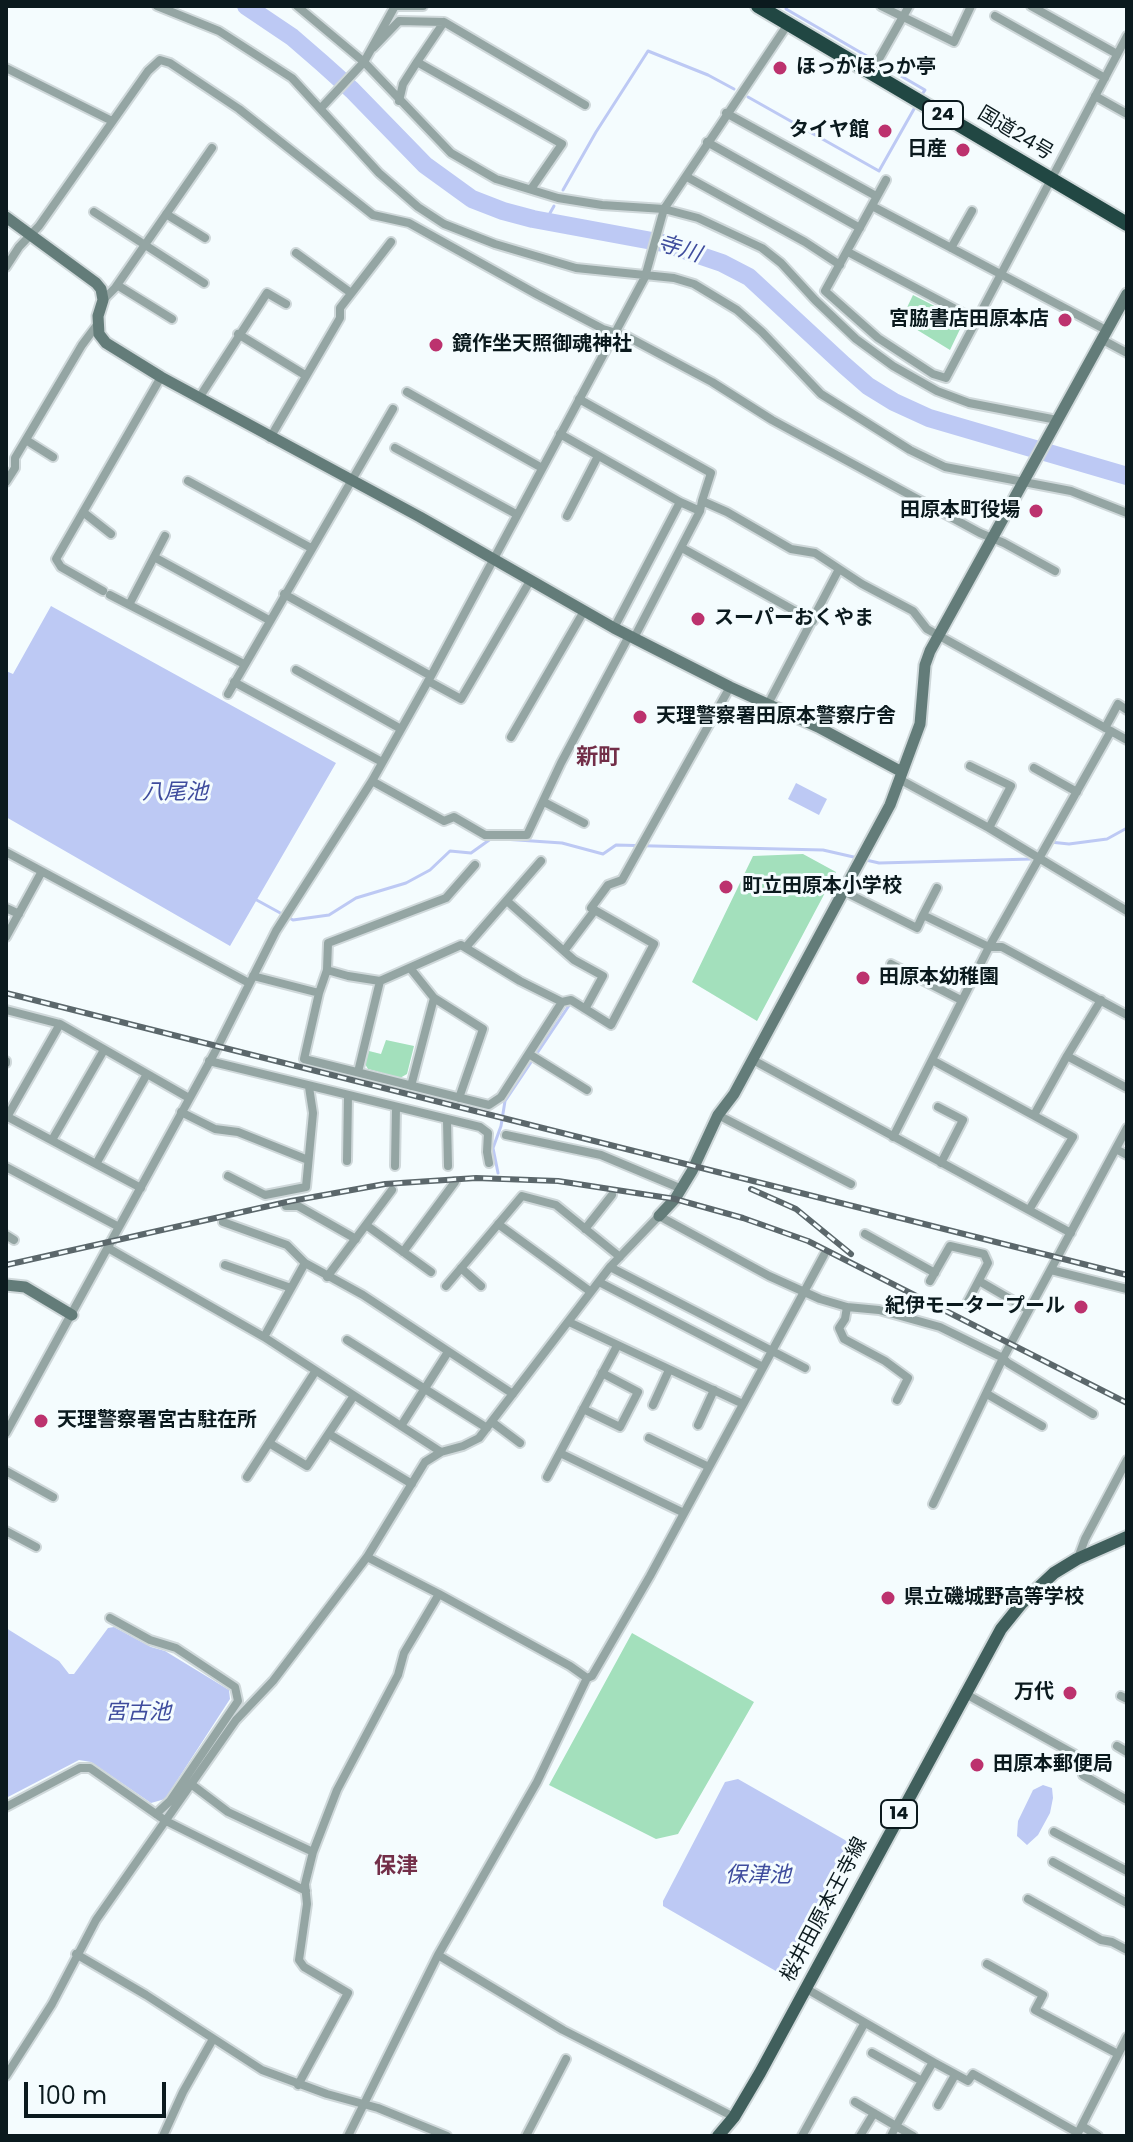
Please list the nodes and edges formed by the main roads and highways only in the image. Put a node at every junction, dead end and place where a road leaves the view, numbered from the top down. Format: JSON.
{"nodes":[{"id":1,"x":758,"y":6,"type":"edge"},
{"id":2,"x":1127,"y":224,"type":"edge"},
{"id":3,"x":1127,"y":1537,"type":"edge"},
{"id":4,"x":718,"y":2136,"type":"edge"}],
"edges":[{"from":1,"to":2,"type":"highway","name":"国道24号","number":"24"},
{"from":3,"to":4,"type":"main road","name":"桜井田原本王寺線","number":"14"}]}
